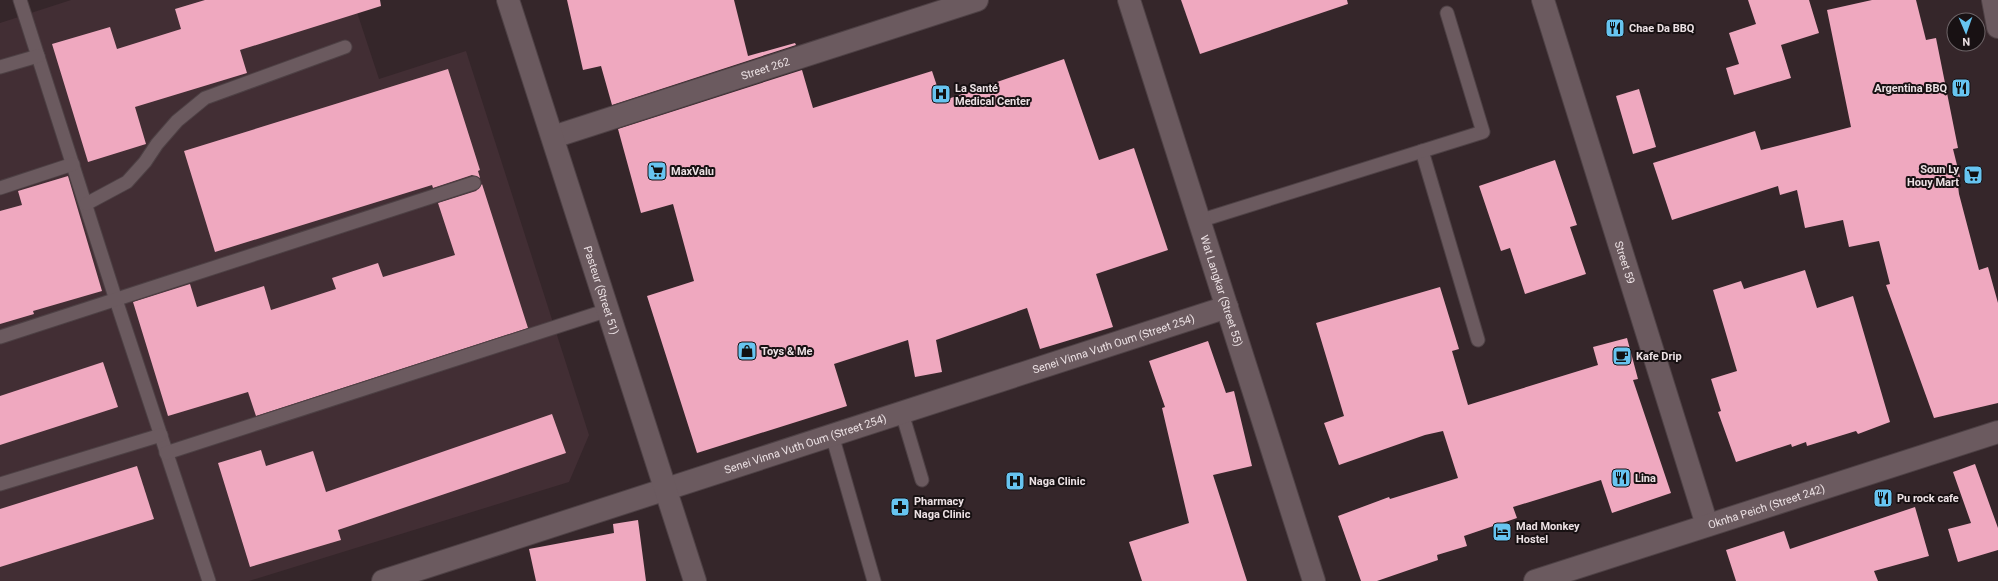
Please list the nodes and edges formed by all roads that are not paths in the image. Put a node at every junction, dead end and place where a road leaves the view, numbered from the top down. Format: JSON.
{"nodes":[{"id":1,"x":20,"y":0,"type":"edge"},
{"id":2,"x":508,"y":0,"type":"edge"},
{"id":3,"x":977,"y":0,"type":"edge"},
{"id":4,"x":1129,"y":0,"type":"edge"},
{"id":5,"x":1543,"y":0,"type":"edge"},
{"id":6,"x":1993,"y":0,"type":"edge"},
{"id":7,"x":1447,"y":13,"type":"dead end"},
{"id":8,"x":1998,"y":27,"type":"edge"},
{"id":9,"x":345,"y":47,"type":"dead end"},
{"id":10,"x":38,"y":56,"type":"junction"},
{"id":11,"x":0,"y":68,"type":"edge"},
{"id":12,"x":553,"y":137,"type":"junction"},
{"id":13,"x":1422,"y":151,"type":"junction"},
{"id":14,"x":73,"y":164,"type":"junction"},
{"id":15,"x":474,"y":183,"type":"dead end"},
{"id":16,"x":0,"y":188,"type":"edge"},
{"id":17,"x":86,"y":204,"type":"junction"},
{"id":18,"x":1199,"y":220,"type":"junction"},
{"id":19,"x":116,"y":300,"type":"junction"},
{"id":20,"x":1227,"y":307,"type":"junction"},
{"id":21,"x":608,"y":310,"type":"junction"},
{"id":22,"x":0,"y":336,"type":"edge"},
{"id":23,"x":1478,"y":340,"type":"dead end"},
{"id":24,"x":902,"y":413,"type":"junction"},
{"id":25,"x":1998,"y":432,"type":"edge"},
{"id":26,"x":161,"y":435,"type":"junction"},
{"id":27,"x":832,"y":435,"type":"junction"},
{"id":28,"x":166,"y":454,"type":"junction"},
{"id":29,"x":922,"y":480,"type":"dead end"},
{"id":30,"x":0,"y":484,"type":"edge"},
{"id":31,"x":666,"y":489,"type":"junction"},
{"id":32,"x":1707,"y":525,"type":"junction"},
{"id":33,"x":209,"y":581,"type":"edge"},
{"id":34,"x":383,"y":581,"type":"edge"},
{"id":35,"x":695,"y":581,"type":"edge"},
{"id":36,"x":874,"y":581,"type":"edge"},
{"id":37,"x":1314,"y":581,"type":"edge"},
{"id":38,"x":1535,"y":581,"type":"edge"}],
"edges":[{"from":1,"to":10,"type":"lane"},
{"from":2,"to":12,"type":"street","name":"Pasteur (Street 51)"},
{"from":3,"to":12,"type":"street","name":"Street 262"},
{"from":4,"to":18,"type":"street","name":"Wat Langkar (Street 55)"},
{"from":5,"to":32,"type":"street","name":"Street 59"},
{"from":6,"to":8,"type":"street"},
{"from":7,"to":13,"type":"lane"},
{"from":9,"to":17,"type":"lane"},
{"from":10,"to":11,"type":"lane"},
{"from":10,"to":14,"type":"lane"},
{"from":12,"to":21,"type":"street","name":"Pasteur (Street 51)"},
{"from":13,"to":18,"type":"lane"},
{"from":13,"to":23,"type":"lane"},
{"from":14,"to":16,"type":"lane"},
{"from":14,"to":17,"type":"lane"},
{"from":15,"to":19,"type":"lane"},
{"from":17,"to":19,"type":"lane"},
{"from":18,"to":20,"type":"street","name":"Wat Langkar (Street 55)"},
{"from":19,"to":22,"type":"lane"},
{"from":19,"to":26,"type":"lane"},
{"from":20,"to":24,"type":"street","name":"Senei Vinna Vuth Oum (Street 254)"},
{"from":20,"to":37,"type":"street","name":"Wat Langkar (Street 55)"},
{"from":21,"to":28,"type":"lane"},
{"from":21,"to":31,"type":"street","name":"Pasteur (Street 51)"},
{"from":24,"to":27,"type":"street","name":"Senei Vinna Vuth Oum (Street 254)"},
{"from":24,"to":29,"type":"lane"},
{"from":25,"to":32,"type":"street","name":"Oknha Peich (Street 242)"},
{"from":26,"to":28,"type":"lane"},
{"from":26,"to":30,"type":"lane"},
{"from":27,"to":31,"type":"street","name":"Senei Vinna Vuth Oum (Street 254)"},
{"from":27,"to":36,"type":"lane"},
{"from":28,"to":33,"type":"lane"},
{"from":31,"to":34,"type":"street","name":"Senei Vinna Vuth Oum (Street 254)"},
{"from":31,"to":35,"type":"street","name":"Pasteur (Street 51)"},
{"from":32,"to":38,"type":"street","name":"Oknha Peich (Street 242)"}]}
